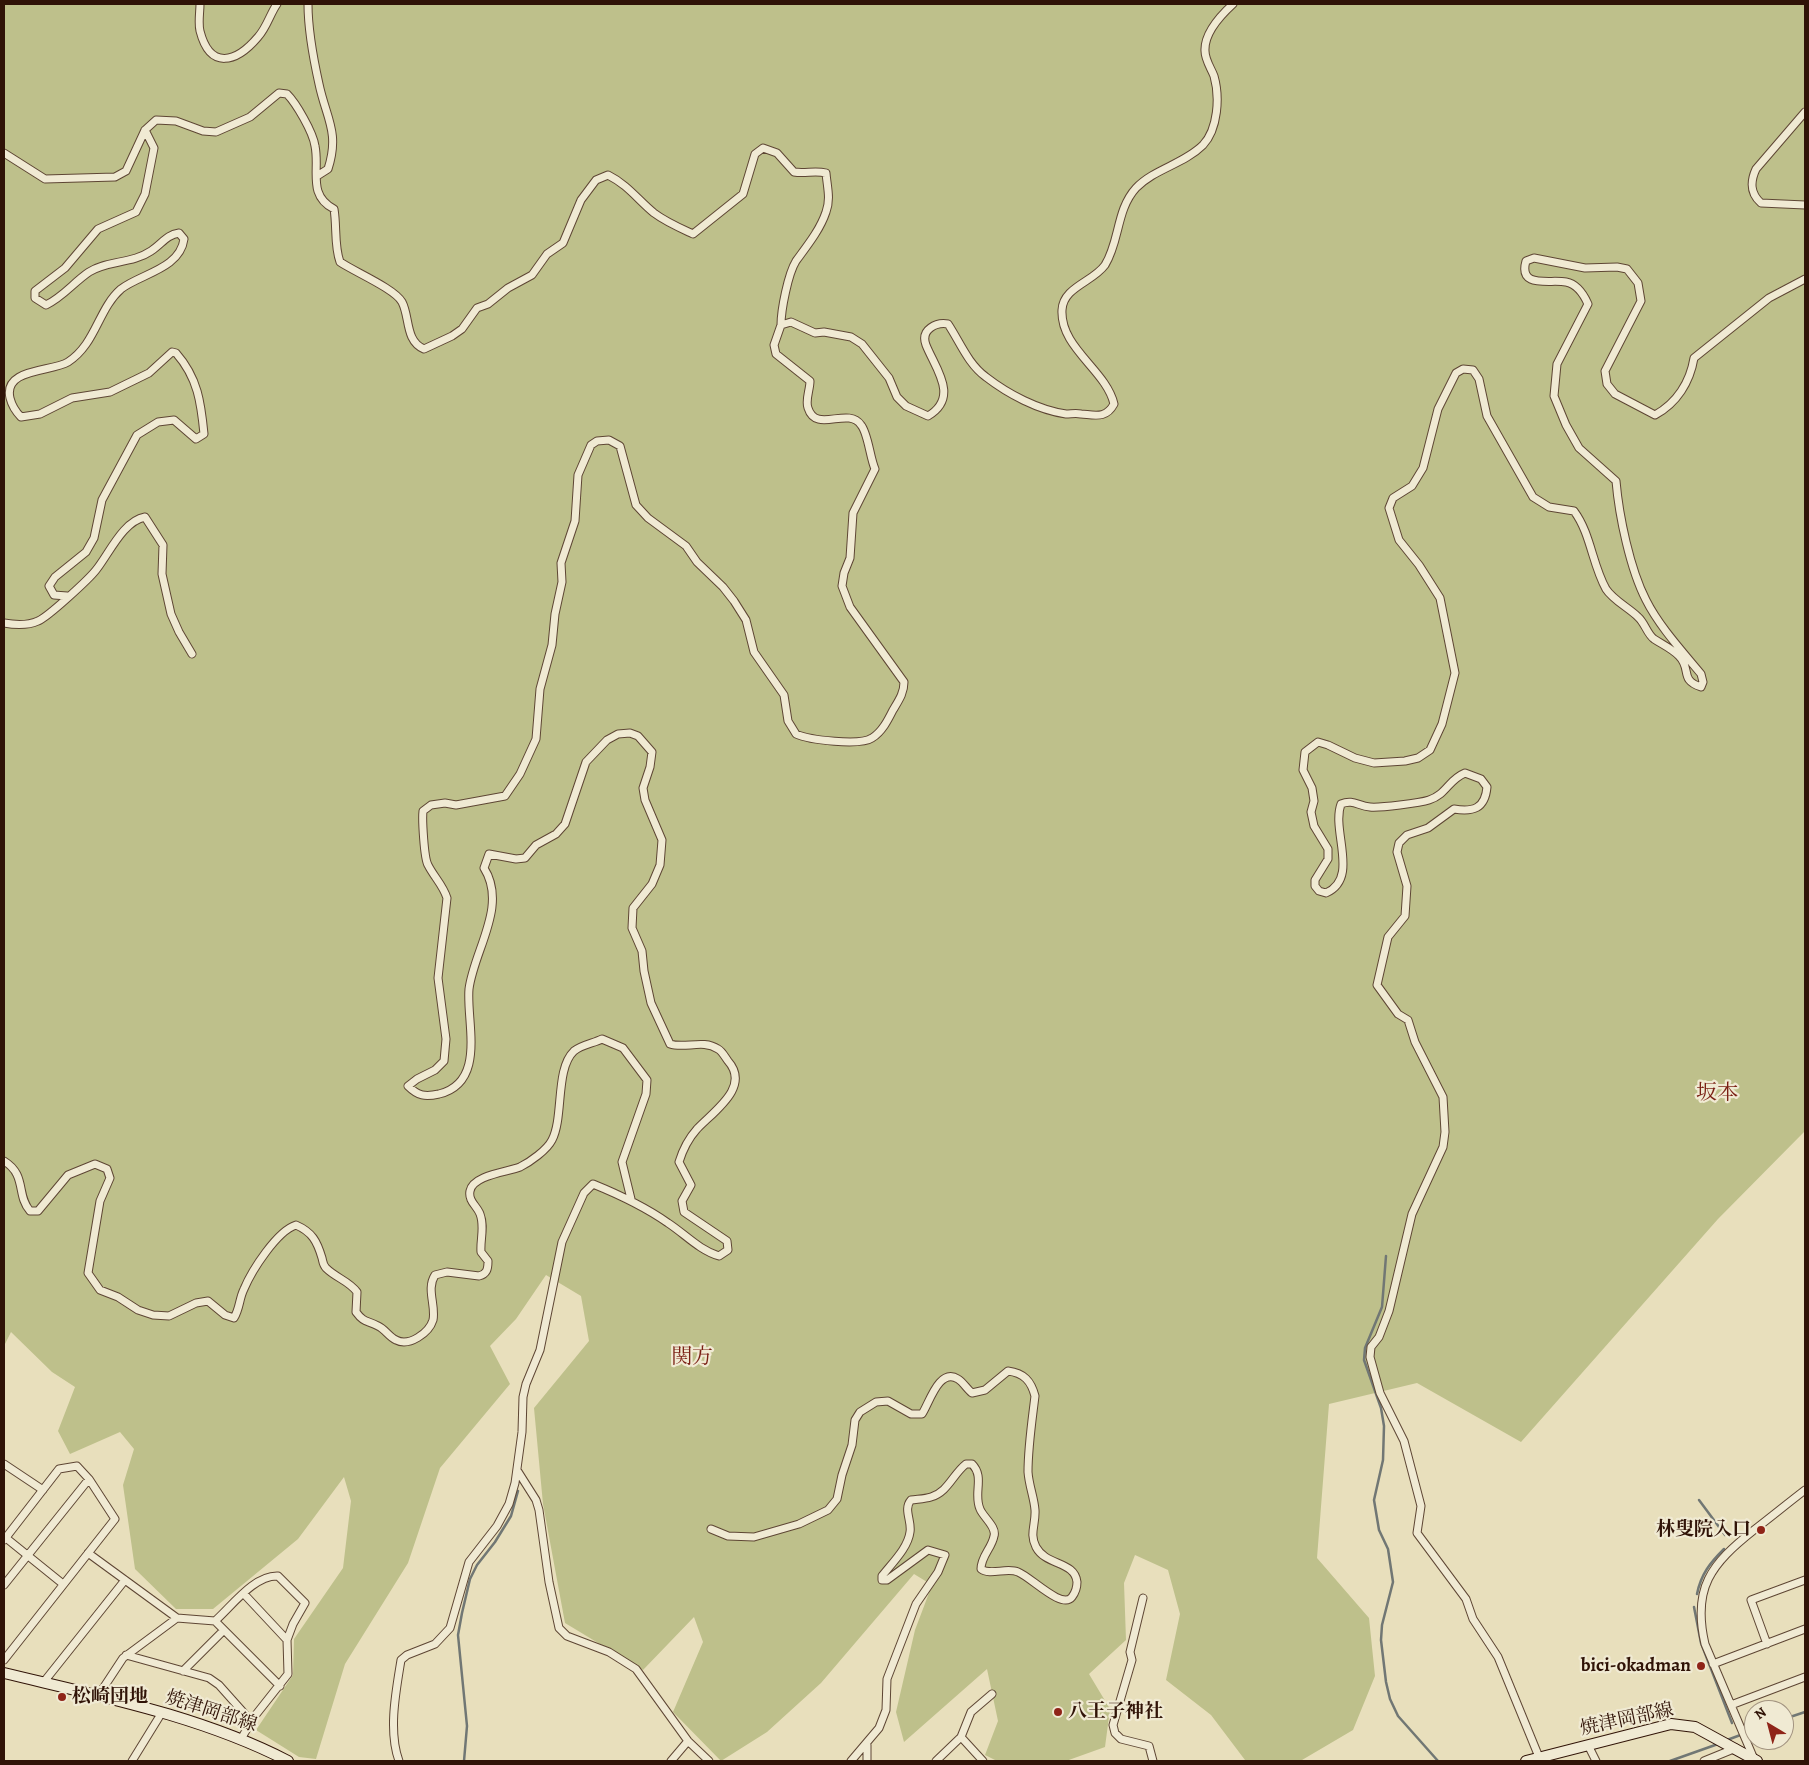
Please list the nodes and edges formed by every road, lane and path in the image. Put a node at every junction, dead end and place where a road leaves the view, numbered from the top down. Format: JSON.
{"nodes":[{"id":1,"x":200,"y":4,"type":"edge"},
{"id":2,"x":278,"y":4,"type":"edge"},
{"id":3,"x":308,"y":4,"type":"edge"},
{"id":4,"x":1233,"y":4,"type":"edge"},
{"id":5,"x":1805,"y":112,"type":"edge"},
{"id":6,"x":145,"y":130,"type":"junction"},
{"id":7,"x":4,"y":153,"type":"edge"},
{"id":8,"x":316,"y":176,"type":"junction"},
{"id":9,"x":1805,"y":204,"type":"edge"},
{"id":10,"x":1805,"y":279,"type":"edge"},
{"id":11,"x":781,"y":325,"type":"junction"},
{"id":12,"x":67,"y":596,"type":"junction"},
{"id":13,"x":4,"y":623,"type":"edge"},
{"id":14,"x":192,"y":654,"type":"dead end"},
{"id":15,"x":4,"y":1161,"type":"edge"},
{"id":16,"x":631,"y":1199,"type":"junction"},
{"id":17,"x":4,"y":1464,"type":"edge"},
{"id":18,"x":517,"y":1470,"type":"junction"},
{"id":19,"x":89,"y":1479,"type":"junction"},
{"id":20,"x":43,"y":1490,"type":"junction"},
{"id":21,"x":1805,"y":1490,"type":"edge"},
{"id":22,"x":711,"y":1528,"type":"dead end"},
{"id":23,"x":5,"y":1539,"type":"edge"},
{"id":24,"x":88,"y":1552,"type":"junction"},
{"id":25,"x":27,"y":1555,"type":"junction"},
{"id":26,"x":125,"y":1580,"type":"junction"},
{"id":27,"x":1805,"y":1580,"type":"edge"},
{"id":28,"x":63,"y":1584,"type":"junction"},
{"id":29,"x":4,"y":1585,"type":"edge"},
{"id":30,"x":244,"y":1594,"type":"junction"},
{"id":31,"x":1143,"y":1598,"type":"dead end"},
{"id":32,"x":177,"y":1618,"type":"junction"},
{"id":33,"x":215,"y":1621,"type":"junction"},
{"id":34,"x":1805,"y":1629,"type":"edge"},
{"id":35,"x":224,"y":1630,"type":"junction"},
{"id":36,"x":287,"y":1640,"type":"junction"},
{"id":37,"x":1767,"y":1644,"type":"junction"},
{"id":38,"x":126,"y":1656,"type":"junction"},
{"id":39,"x":4,"y":1660,"type":"edge"},
{"id":40,"x":1713,"y":1664,"type":"junction"},
{"id":41,"x":183,"y":1671,"type":"junction"},
{"id":42,"x":4,"y":1673,"type":"edge"},
{"id":43,"x":1805,"y":1677,"type":"edge"},
{"id":44,"x":44,"y":1683,"type":"junction"},
{"id":45,"x":280,"y":1686,"type":"junction"},
{"id":46,"x":992,"y":1694,"type":"dead end"},
{"id":47,"x":98,"y":1696,"type":"junction"},
{"id":48,"x":1731,"y":1704,"type":"junction"},
{"id":49,"x":161,"y":1714,"type":"junction"},
{"id":50,"x":252,"y":1722,"type":"junction"},
{"id":51,"x":961,"y":1737,"type":"junction"},
{"id":52,"x":241,"y":1739,"type":"junction"},
{"id":53,"x":688,"y":1742,"type":"junction"},
{"id":54,"x":867,"y":1745,"type":"junction"},
{"id":55,"x":1588,"y":1745,"type":"junction"},
{"id":56,"x":1734,"y":1747,"type":"junction"},
{"id":57,"x":1539,"y":1757,"type":"junction"},
{"id":58,"x":1753,"y":1760,"type":"edge"},
{"id":59,"x":132,"y":1761,"type":"edge"},
{"id":60,"x":288,"y":1761,"type":"edge"},
{"id":61,"x":399,"y":1761,"type":"edge"},
{"id":62,"x":671,"y":1761,"type":"edge"},
{"id":63,"x":710,"y":1761,"type":"edge"},
{"id":64,"x":851,"y":1761,"type":"edge"},
{"id":65,"x":867,"y":1761,"type":"edge"},
{"id":66,"x":936,"y":1761,"type":"edge"},
{"id":67,"x":983,"y":1761,"type":"edge"},
{"id":68,"x":1153,"y":1761,"type":"edge"},
{"id":69,"x":1526,"y":1761,"type":"edge"},
{"id":70,"x":1596,"y":1761,"type":"edge"},
{"id":71,"x":1704,"y":1761,"type":"edge"}],
"edges":[{"from":1,"to":2,"type":"street"},
{"from":3,"to":8,"type":"street"},
{"from":4,"to":11,"type":"street"},
{"from":5,"to":9,"type":"street"},
{"from":6,"to":7,"type":"street"},
{"from":6,"to":8,"type":"street"},
{"from":6,"to":12,"type":"street"},
{"from":8,"to":11,"type":"street"},
{"from":10,"to":57,"type":"street"},
{"from":11,"to":16,"type":"street"},
{"from":12,"to":13,"type":"street"},
{"from":12,"to":14,"type":"street"},
{"from":15,"to":16,"type":"street"},
{"from":16,"to":18,"type":"street"},
{"from":17,"to":20,"type":"street"},
{"from":18,"to":53,"type":"street"},
{"from":18,"to":61,"type":"street"},
{"from":19,"to":20,"type":"street"},
{"from":19,"to":24,"type":"street"},
{"from":19,"to":25,"type":"street"},
{"from":20,"to":23,"type":"street"},
{"from":21,"to":40,"type":"street"},
{"from":22,"to":54,"type":"street"},
{"from":23,"to":25,"type":"street"},
{"from":24,"to":26,"type":"street"},
{"from":24,"to":28,"type":"street"},
{"from":25,"to":28,"type":"street"},
{"from":25,"to":29,"type":"street"},
{"from":26,"to":32,"type":"street"},
{"from":26,"to":44,"type":"street"},
{"from":27,"to":37,"type":"street"},
{"from":28,"to":39,"type":"street"},
{"from":30,"to":33,"type":"street"},
{"from":30,"to":36,"type":"street"},
{"from":30,"to":36,"type":"street"},
{"from":31,"to":68,"type":"street"},
{"from":32,"to":33,"type":"street"},
{"from":32,"to":38,"type":"street"},
{"from":33,"to":35,"type":"street"},
{"from":34,"to":37,"type":"street"},
{"from":35,"to":41,"type":"street"},
{"from":35,"to":45,"type":"street"},
{"from":36,"to":45,"type":"street"},
{"from":37,"to":40,"type":"street"},
{"from":38,"to":41,"type":"street"},
{"from":38,"to":47,"type":"street"},
{"from":40,"to":48,"type":"street"},
{"from":41,"to":50,"type":"street"},
{"from":42,"to":44,"type":"main road","name":"焼津岡部線"},
{"from":43,"to":48,"type":"street"},
{"from":44,"to":47,"type":"main road","name":"焼津岡部線"},
{"from":45,"to":50,"type":"street"},
{"from":46,"to":51,"type":"street"},
{"from":47,"to":49,"type":"main road","name":"焼津岡部線"},
{"from":48,"to":58,"type":"street"},
{"from":49,"to":52,"type":"main road","name":"焼津岡部線"},
{"from":49,"to":59,"type":"street"},
{"from":50,"to":52,"type":"street"},
{"from":51,"to":66,"type":"street"},
{"from":51,"to":67,"type":"street"},
{"from":52,"to":60,"type":"main road","name":"焼津岡部線"},
{"from":53,"to":62,"type":"street"},
{"from":53,"to":63,"type":"street"},
{"from":54,"to":64,"type":"street"},
{"from":54,"to":65,"type":"street"},
{"from":55,"to":56,"type":"main road","name":"焼津岡部線"},
{"from":55,"to":57,"type":"main road","name":"焼津岡部線"},
{"from":55,"to":70,"type":"street"},
{"from":56,"to":58,"type":"main road","name":"焼津岡部線"},
{"from":56,"to":71,"type":"street"},
{"from":57,"to":69,"type":"main road","name":"焼津岡部線"}]}
